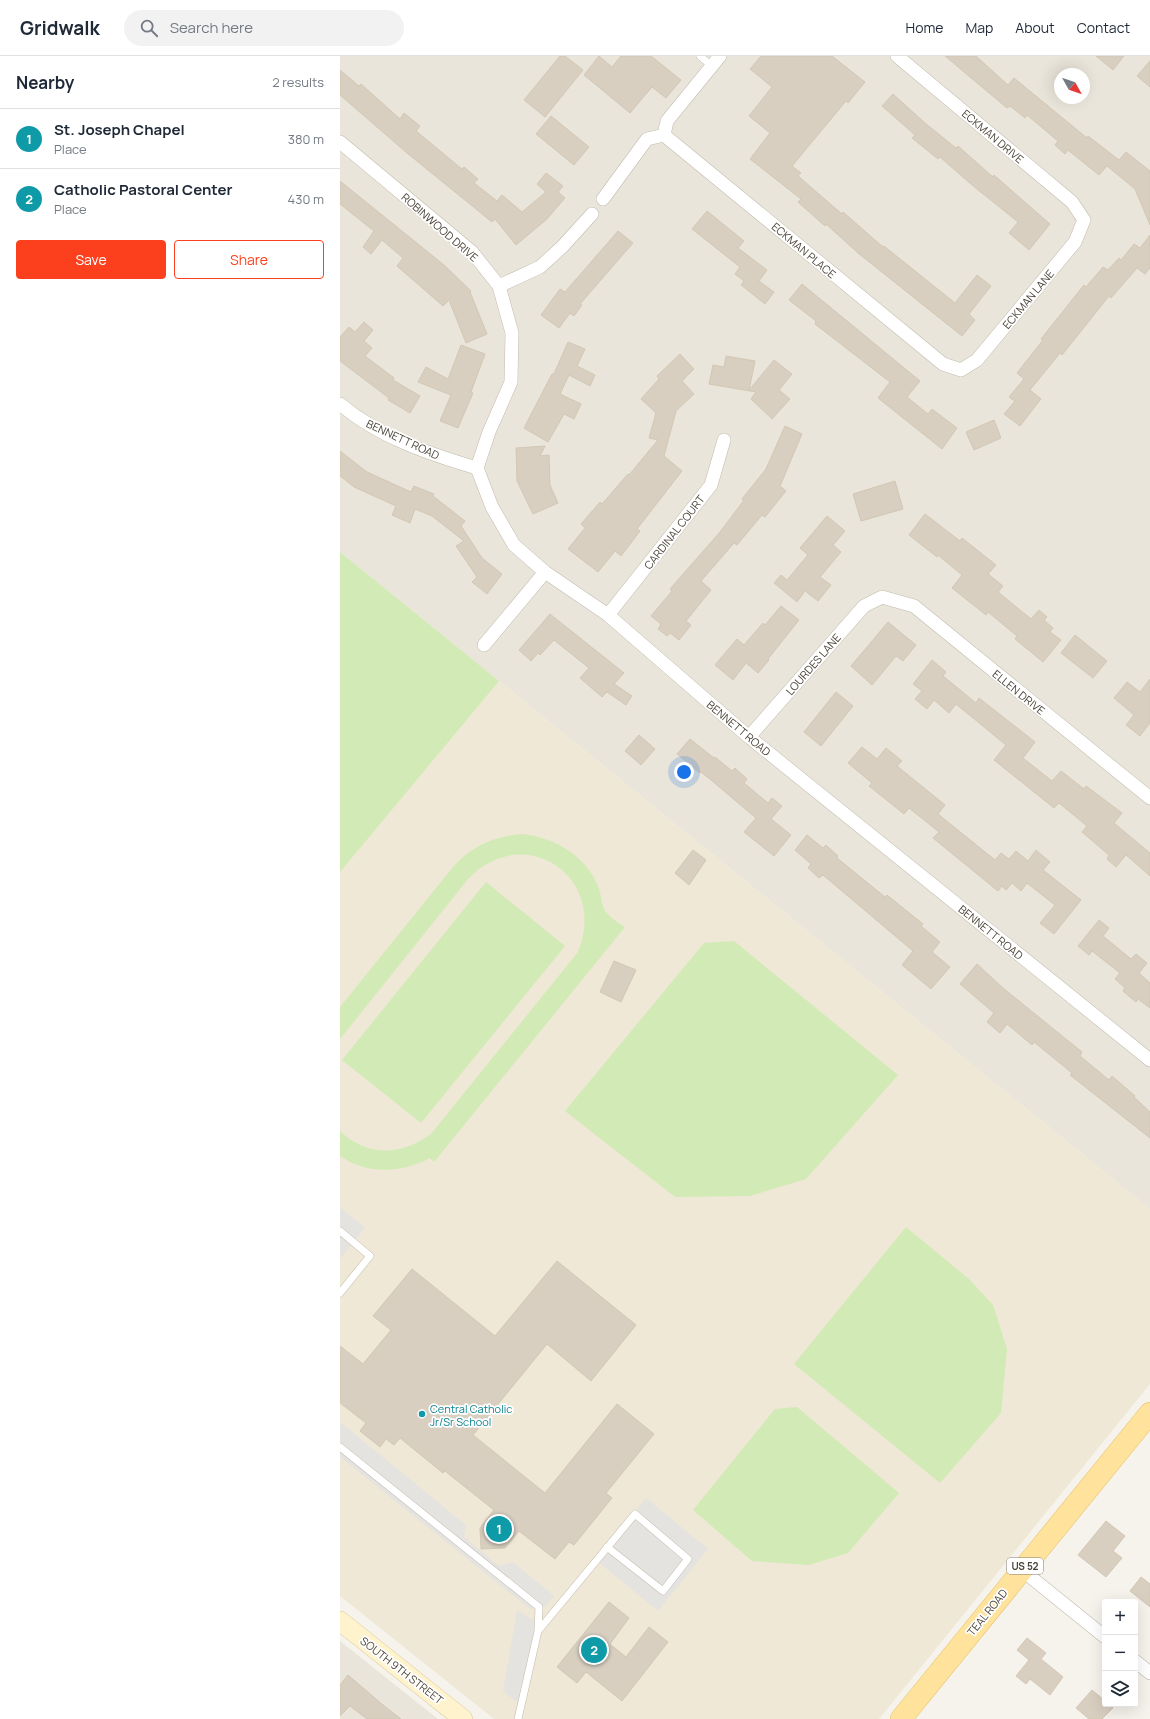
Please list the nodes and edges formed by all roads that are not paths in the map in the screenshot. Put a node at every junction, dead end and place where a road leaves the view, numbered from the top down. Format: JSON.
{"nodes":[{"id":1,"x":700,"y":56,"type":"edge"},
{"id":2,"x":897,"y":56,"type":"edge"},
{"id":3,"x":716,"y":61,"type":"edge"},
{"id":4,"x":664,"y":135,"type":"junction"},
{"id":5,"x":340,"y":142,"type":"edge"},
{"id":6,"x":603,"y":199,"type":"dead end"},
{"id":7,"x":592,"y":214,"type":"dead end"},
{"id":8,"x":1084,"y":220,"type":"joint"},
{"id":9,"x":499,"y":286,"type":"junction"},
{"id":10,"x":961,"y":370,"type":"joint"},
{"id":11,"x":340,"y":404,"type":"edge"},
{"id":12,"x":724,"y":440,"type":"dead end"},
{"id":13,"x":477,"y":468,"type":"junction"},
{"id":14,"x":545,"y":572,"type":"junction"},
{"id":15,"x":882,"y":597,"type":"joint"},
{"id":16,"x":608,"y":615,"type":"junction"},
{"id":17,"x":484,"y":645,"type":"dead end"},
{"id":18,"x":749,"y":736,"type":"junction"},
{"id":19,"x":1150,"y":798,"type":"edge"},
{"id":20,"x":1150,"y":1060,"type":"edge"},
{"id":21,"x":340,"y":1232,"type":"edge"},
{"id":22,"x":340,"y":1293,"type":"edge"},
{"id":23,"x":1150,"y":1413,"type":"edge"},
{"id":24,"x":340,"y":1447,"type":"edge"},
{"id":25,"x":607,"y":1547,"type":"junction"},
{"id":26,"x":1022,"y":1570,"type":"junction"},
{"id":27,"x":342,"y":1627,"type":"edge"},
{"id":28,"x":538,"y":1631,"type":"junction"},
{"id":29,"x":1103,"y":1635,"type":"edge"},
{"id":30,"x":1138,"y":1663,"type":"edge"},
{"id":31,"x":1150,"y":1673,"type":"edge"},
{"id":32,"x":463,"y":1719,"type":"edge"},
{"id":33,"x":518,"y":1719,"type":"edge"},
{"id":34,"x":901,"y":1719,"type":"edge"}],
"edges":[{"from":1,"to":3,"type":"lane"},
{"from":2,"to":8,"type":"street","name":"ECKMAN DRIVE"},
{"from":3,"to":4,"type":"street"},
{"from":4,"to":6,"type":"street"},
{"from":4,"to":10,"type":"street","name":"ECKMAN PLACE"},
{"from":5,"to":9,"type":"street","name":"ROBINWOOD DRIVE"},
{"from":7,"to":9,"type":"street"},
{"from":8,"to":10,"type":"street","name":"ECKMAN LANE"},
{"from":9,"to":13,"type":"street","name":"ROBINWOOD DRIVE"},
{"from":11,"to":13,"type":"street","name":"BENNETT ROAD"},
{"from":12,"to":16,"type":"street","name":"CARDINAL COURT"},
{"from":13,"to":14,"type":"street","name":"BENNETT ROAD"},
{"from":14,"to":16,"type":"street","name":"BENNETT ROAD"},
{"from":14,"to":17,"type":"street"},
{"from":15,"to":18,"type":"street","name":"LOURDES LANE"},
{"from":15,"to":19,"type":"street","name":"ELLEN DRIVE"},
{"from":16,"to":18,"type":"street","name":"BENNETT ROAD"},
{"from":18,"to":20,"type":"street","name":"BENNETT ROAD"},
{"from":21,"to":22,"type":"lane"},
{"from":23,"to":26,"type":"main road","name":"TEAL ROAD","number":"US 52"},
{"from":24,"to":28,"type":"lane"},
{"from":25,"to":25,"type":"lane"},
{"from":25,"to":28,"type":"lane"},
{"from":26,"to":29,"type":"street"},
{"from":26,"to":34,"type":"main road","name":"TEAL ROAD","number":"US 52"},
{"from":27,"to":32,"type":"street","name":"SOUTH 9TH STREET"},
{"from":28,"to":33,"type":"lane"},
{"from":30,"to":31,"type":"street"}]}
